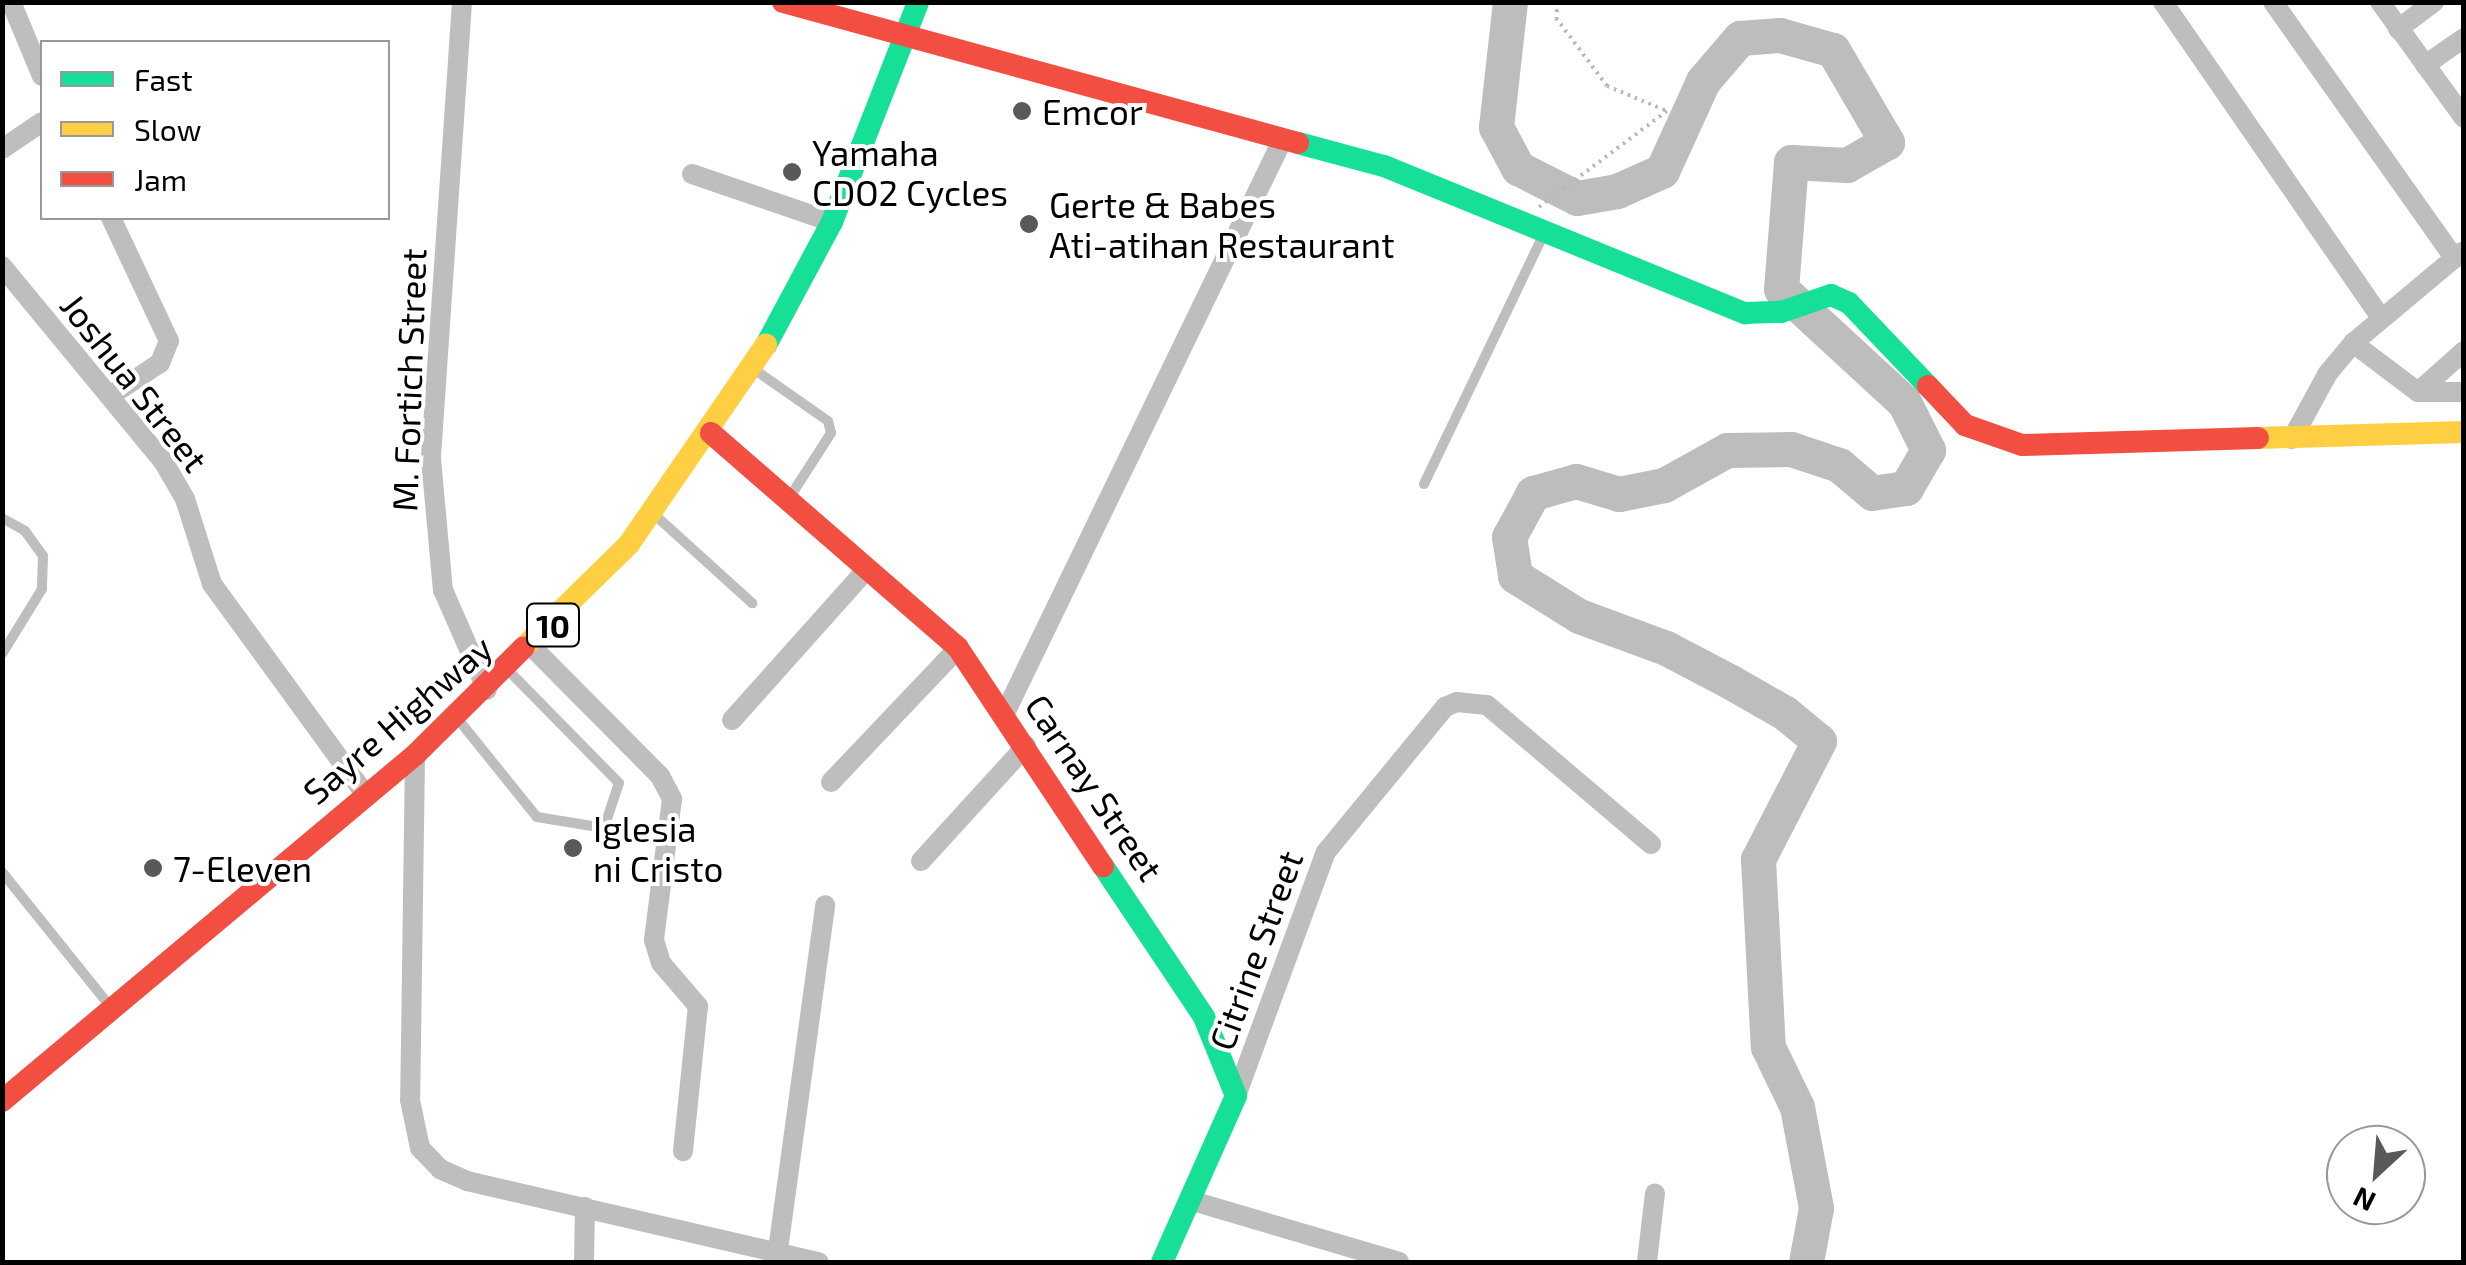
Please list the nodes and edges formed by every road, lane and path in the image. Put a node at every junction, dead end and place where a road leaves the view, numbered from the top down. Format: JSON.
{"nodes":[{"id":1,"x":11,"y":2,"type":"edge"},
{"id":2,"x":462,"y":2,"type":"edge"},
{"id":3,"x":784,"y":2,"type":"edge"},
{"id":4,"x":918,"y":2,"type":"edge"},
{"id":5,"x":1558,"y":2,"type":"edge"},
{"id":6,"x":2163,"y":2,"type":"edge"},
{"id":7,"x":2273,"y":2,"type":"edge"},
{"id":8,"x":2380,"y":2,"type":"edge"},
{"id":9,"x":2434,"y":2,"type":"edge"},
{"id":10,"x":2398,"y":29,"type":"junction"},
{"id":11,"x":908,"y":35,"type":"junction"},
{"id":12,"x":2464,"y":38,"type":"edge"},
{"id":13,"x":2425,"y":65,"type":"junction"},
{"id":14,"x":40,"y":71,"type":"edge"},
{"id":15,"x":2464,"y":118,"type":"edge"},
{"id":16,"x":40,"y":123,"type":"edge"},
{"id":17,"x":1283,"y":139,"type":"junction"},
{"id":18,"x":2,"y":149,"type":"edge"},
{"id":19,"x":692,"y":174,"type":"dead end"},
{"id":20,"x":112,"y":220,"type":"edge"},
{"id":21,"x":1524,"y":220,"type":"junction"},
{"id":22,"x":832,"y":222,"type":"junction"},
{"id":23,"x":1546,"y":230,"type":"junction"},
{"id":24,"x":2459,"y":254,"type":"edge"},
{"id":25,"x":2,"y":266,"type":"edge"},
{"id":26,"x":2380,"y":316,"type":"junction"},
{"id":27,"x":2353,"y":343,"type":"junction"},
{"id":28,"x":2464,"y":351,"type":"edge"},
{"id":29,"x":753,"y":368,"type":"junction"},
{"id":30,"x":2418,"y":392,"type":"junction"},
{"id":31,"x":2464,"y":392,"type":"edge"},
{"id":32,"x":110,"y":396,"type":"junction"},
{"id":33,"x":2464,"y":432,"type":"edge"},
{"id":34,"x":712,"y":433,"type":"junction"},
{"id":35,"x":2292,"y":439,"type":"junction"},
{"id":36,"x":1424,"y":484,"type":"dead end"},
{"id":37,"x":788,"y":500,"type":"junction"},
{"id":38,"x":654,"y":514,"type":"junction"},
{"id":39,"x":2,"y":518,"type":"edge"},
{"id":40,"x":866,"y":570,"type":"junction"},
{"id":41,"x":752,"y":603,"type":"dead end"},
{"id":42,"x":532,"y":647,"type":"junction"},
{"id":43,"x":958,"y":648,"type":"junction"},
{"id":44,"x":2,"y":654,"type":"edge"},
{"id":45,"x":508,"y":670,"type":"junction"},
{"id":46,"x":487,"y":690,"type":"junction"},
{"id":47,"x":1004,"y":715,"type":"junction"},
{"id":48,"x":457,"y":718,"type":"junction"},
{"id":49,"x":732,"y":720,"type":"dead end"},
{"id":50,"x":1026,"y":746,"type":"junction"},
{"id":51,"x":415,"y":755,"type":"junction"},
{"id":52,"x":831,"y":782,"type":"dead end"},
{"id":53,"x":366,"y":795,"type":"junction"},
{"id":54,"x":1651,"y":844,"type":"dead end"},
{"id":55,"x":921,"y":861,"type":"dead end"},
{"id":56,"x":2,"y":872,"type":"edge"},
{"id":57,"x":825,"y":904,"type":"dead end"},
{"id":58,"x":112,"y":1009,"type":"junction"},
{"id":59,"x":1236,"y":1096,"type":"junction"},
{"id":60,"x":2,"y":1101,"type":"edge"},
{"id":61,"x":683,"y":1151,"type":"dead end"},
{"id":62,"x":1654,"y":1193,"type":"dead end"},
{"id":63,"x":1189,"y":1200,"type":"junction"},
{"id":64,"x":585,"y":1206,"type":"junction"},
{"id":65,"x":778,"y":1250,"type":"junction"},
{"id":66,"x":584,"y":1262,"type":"edge"},
{"id":67,"x":813,"y":1262,"type":"edge"},
{"id":68,"x":1162,"y":1262,"type":"edge"},
{"id":69,"x":1399,"y":1262,"type":"edge"},
{"id":70,"x":1647,"y":1262,"type":"edge"}],
"edges":[{"from":1,"to":14,"type":"street"},
{"from":2,"to":46,"type":"street","name":"M. Fortich Street"},
{"from":3,"to":11,"type":"main road"},
{"from":4,"to":11,"type":"main road","name":"Sayre Highway","number":"10"},
{"from":5,"to":21,"type":"path"},
{"from":6,"to":26,"type":"street"},
{"from":7,"to":24,"type":"street"},
{"from":8,"to":10,"type":"street"},
{"from":9,"to":10,"type":"street"},
{"from":10,"to":13,"type":"street"},
{"from":11,"to":17,"type":"main road"},
{"from":11,"to":22,"type":"main road","name":"Sayre Highway","number":"10"},
{"from":12,"to":13,"type":"street"},
{"from":13,"to":15,"type":"street"},
{"from":16,"to":18,"type":"street"},
{"from":17,"to":21,"type":"main road"},
{"from":17,"to":47,"type":"street"},
{"from":19,"to":22,"type":"street"},
{"from":20,"to":32,"type":"street"},
{"from":21,"to":23,"type":"main road"},
{"from":22,"to":29,"type":"main road","name":"Sayre Highway","number":"10"},
{"from":23,"to":35,"type":"main road"},
{"from":23,"to":36,"type":"lane"},
{"from":24,"to":26,"type":"street"},
{"from":25,"to":32,"type":"street","name":"Joshua Street"},
{"from":26,"to":27,"type":"street"},
{"from":27,"to":30,"type":"street"},
{"from":27,"to":35,"type":"street"},
{"from":28,"to":30,"type":"street"},
{"from":29,"to":34,"type":"main road","name":"Sayre Highway","number":"10"},
{"from":29,"to":37,"type":"lane"},
{"from":30,"to":31,"type":"street"},
{"from":32,"to":53,"type":"street","name":"Joshua Street"},
{"from":33,"to":35,"type":"main road"},
{"from":34,"to":37,"type":"main road","name":"Carnay Street"},
{"from":34,"to":38,"type":"main road","name":"Sayre Highway","number":"10"},
{"from":37,"to":40,"type":"main road","name":"Carnay Street"},
{"from":38,"to":41,"type":"lane"},
{"from":38,"to":42,"type":"main road","name":"Sayre Highway","number":"10"},
{"from":39,"to":44,"type":"lane"},
{"from":40,"to":43,"type":"main road","name":"Carnay Street"},
{"from":40,"to":49,"type":"street"},
{"from":42,"to":45,"type":"main road","name":"Sayre Highway","number":"10"},
{"from":42,"to":61,"type":"street"},
{"from":43,"to":47,"type":"main road","name":"Carnay Street"},
{"from":43,"to":52,"type":"street"},
{"from":45,"to":46,"type":"main road","name":"Sayre Highway","number":"10"},
{"from":45,"to":48,"type":"lane"},
{"from":46,"to":48,"type":"main road","name":"Sayre Highway","number":"10"},
{"from":47,"to":50,"type":"main road","name":"Carnay Street"},
{"from":48,"to":51,"type":"main road","name":"Sayre Highway","number":"10"},
{"from":50,"to":55,"type":"street"},
{"from":50,"to":59,"type":"main road","name":"Carnay Street"},
{"from":51,"to":53,"type":"main road","name":"Sayre Highway","number":"10"},
{"from":51,"to":64,"type":"street"},
{"from":53,"to":58,"type":"main road","name":"Sayre Highway","number":"10"},
{"from":54,"to":59,"type":"street","name":"Citrine Street"},
{"from":56,"to":58,"type":"lane"},
{"from":57,"to":65,"type":"street"},
{"from":58,"to":60,"type":"main road","name":"Sayre Highway","number":"10"},
{"from":59,"to":63,"type":"main road"},
{"from":62,"to":70,"type":"street"},
{"from":63,"to":68,"type":"main road"},
{"from":63,"to":69,"type":"street"},
{"from":64,"to":65,"type":"street"},
{"from":64,"to":66,"type":"street"},
{"from":65,"to":67,"type":"street"}]}
